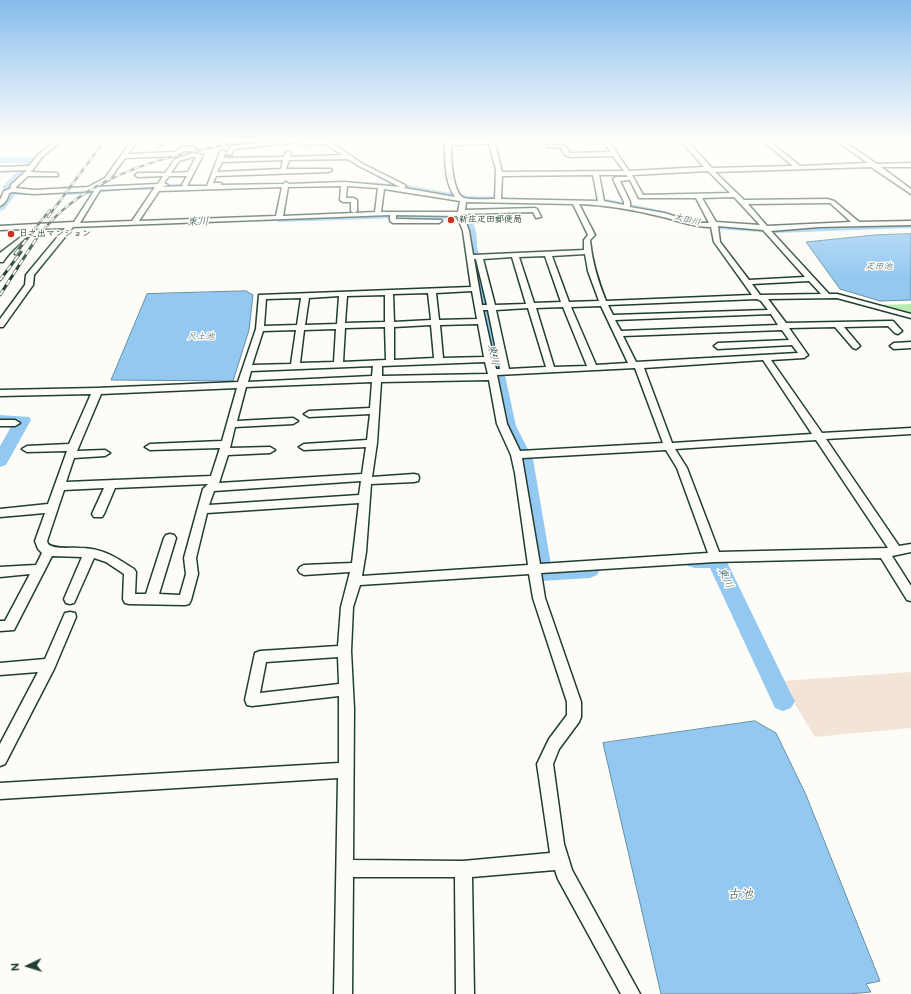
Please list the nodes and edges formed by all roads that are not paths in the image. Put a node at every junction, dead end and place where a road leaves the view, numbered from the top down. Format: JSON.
{"nodes":[{"id":1,"x":13,"y":186,"type":"edge"},
{"id":2,"x":92,"y":186,"type":"edge"},
{"id":3,"x":114,"y":186,"type":"edge"},
{"id":4,"x":133,"y":186,"type":"edge"},
{"id":5,"x":166,"y":186,"type":"edge"},
{"id":6,"x":177,"y":186,"type":"edge"},
{"id":7,"x":284,"y":186,"type":"edge"},
{"id":8,"x":344,"y":186,"type":"edge"},
{"id":9,"x":373,"y":186,"type":"edge"},
{"id":10,"x":406,"y":186,"type":"edge"},
{"id":11,"x":454,"y":186,"type":"edge"},
{"id":12,"x":499,"y":186,"type":"edge"},
{"id":13,"x":598,"y":186,"type":"edge"},
{"id":14,"x":620,"y":186,"type":"edge"},
{"id":15,"x":635,"y":186,"type":"edge"},
{"id":16,"x":726,"y":186,"type":"edge"},
{"id":17,"x":0,"y":187,"type":"edge"},
{"id":18,"x":158,"y":187,"type":"junction"},
{"id":19,"x":381,"y":187,"type":"junction"},
{"id":20,"x":13,"y":190,"type":"junction"},
{"id":21,"x":85,"y":190,"type":"junction"},
{"id":22,"x":97,"y":191,"type":"dead end"},
{"id":23,"x":6,"y":192,"type":"junction"},
{"id":24,"x":456,"y":195,"type":"junction"},
{"id":25,"x":734,"y":195,"type":"junction"},
{"id":26,"x":698,"y":196,"type":"junction"},
{"id":27,"x":463,"y":200,"type":"junction"},
{"id":28,"x":498,"y":201,"type":"junction"},
{"id":29,"x":575,"y":202,"type":"junction"},
{"id":30,"x":743,"y":202,"type":"junction"},
{"id":31,"x":600,"y":203,"type":"junction"},
{"id":32,"x":0,"y":204,"type":"edge"},
{"id":33,"x":627,"y":207,"type":"junction"},
{"id":34,"x":354,"y":211,"type":"dead end"},
{"id":35,"x":378,"y":214,"type":"junction"},
{"id":36,"x":279,"y":217,"type":"junction"},
{"id":37,"x":461,"y":217,"type":"junction"},
{"id":38,"x":538,"y":217,"type":"dead end"},
{"id":39,"x":136,"y":222,"type":"junction"},
{"id":40,"x":911,"y":223,"type":"edge"},
{"id":41,"x":857,"y":224,"type":"junction"},
{"id":42,"x":72,"y":225,"type":"junction"},
{"id":43,"x":714,"y":225,"type":"junction"},
{"id":44,"x":30,"y":228,"type":"junction"},
{"id":45,"x":765,"y":228,"type":"junction"},
{"id":46,"x":0,"y":229,"type":"edge"},
{"id":47,"x":587,"y":252,"type":"junction"},
{"id":48,"x":548,"y":254,"type":"junction"},
{"id":49,"x":515,"y":255,"type":"junction"},
{"id":50,"x":474,"y":257,"type":"junction"},
{"id":51,"x":0,"y":260,"type":"edge"},
{"id":52,"x":812,"y":279,"type":"junction"},
{"id":53,"x":746,"y":282,"type":"junction"},
{"id":54,"x":475,"y":288,"type":"junction"},
{"id":55,"x":432,"y":290,"type":"junction"},
{"id":56,"x":389,"y":292,"type":"junction"},
{"id":57,"x":343,"y":294,"type":"junction"},
{"id":58,"x":305,"y":295,"type":"junction"},
{"id":59,"x":826,"y":295,"type":"junction"},
{"id":60,"x":758,"y":297,"type":"junction"},
{"id":61,"x":690,"y":300,"type":"junction"},
{"id":62,"x":603,"y":304,"type":"junction"},
{"id":63,"x":566,"y":305,"type":"junction"},
{"id":64,"x":531,"y":306,"type":"junction"},
{"id":65,"x":485,"y":308,"type":"junction"},
{"id":66,"x":773,"y":312,"type":"junction"},
{"id":67,"x":699,"y":315,"type":"junction"},
{"id":68,"x":911,"y":316,"type":"edge"},
{"id":69,"x":610,"y":318,"type":"junction"},
{"id":70,"x":481,"y":321,"type":"junction"},
{"id":71,"x":436,"y":322,"type":"junction"},
{"id":72,"x":389,"y":324,"type":"junction"},
{"id":73,"x":0,"y":325,"type":"edge"},
{"id":74,"x":838,"y":325,"type":"junction"},
{"id":75,"x":341,"y":326,"type":"junction"},
{"id":76,"x":784,"y":327,"type":"junction"},
{"id":77,"x":300,"y":328,"type":"junction"},
{"id":78,"x":260,"y":330,"type":"junction"},
{"id":79,"x":708,"y":330,"type":"junction"},
{"id":80,"x":898,"y":331,"type":"dead end"},
{"id":81,"x":618,"y":334,"type":"junction"},
{"id":82,"x":794,"y":342,"type":"junction"},
{"id":83,"x":911,"y":345,"type":"edge"},
{"id":84,"x":718,"y":346,"type":"junction"},
{"id":85,"x":856,"y":346,"type":"dead end"},
{"id":86,"x":894,"y":346,"type":"dead end"},
{"id":87,"x":765,"y":357,"type":"junction"},
{"id":88,"x":489,"y":358,"type":"junction"},
{"id":89,"x":725,"y":360,"type":"junction"},
{"id":90,"x":437,"y":361,"type":"junction"},
{"id":91,"x":406,"y":362,"type":"junction"},
{"id":92,"x":378,"y":363,"type":"junction"},
{"id":93,"x":390,"y":363,"type":"junction"},
{"id":94,"x":635,"y":364,"type":"junction"},
{"id":95,"x":335,"y":365,"type":"junction"},
{"id":96,"x":291,"y":367,"type":"junction"},
{"id":97,"x":247,"y":368,"type":"junction"},
{"id":98,"x":593,"y":368,"type":"junction"},
{"id":99,"x":551,"y":370,"type":"junction"},
{"id":100,"x":497,"y":372,"type":"junction"},
{"id":101,"x":436,"y":374,"type":"dead end"},
{"id":102,"x":406,"y":375,"type":"dead end"},
{"id":103,"x":331,"y":378,"type":"dead end"},
{"id":104,"x":377,"y":379,"type":"junction"},
{"id":105,"x":286,"y":380,"type":"dead end"},
{"id":106,"x":242,"y":386,"type":"junction"},
{"id":107,"x":97,"y":391,"type":"junction"},
{"id":108,"x":0,"y":393,"type":"edge"},
{"id":109,"x":374,"y":411,"type":"junction"},
{"id":110,"x":309,"y":414,"type":"dead end"},
{"id":111,"x":293,"y":421,"type":"dead end"},
{"id":112,"x":0,"y":423,"type":"edge"},
{"id":113,"x":15,"y":423,"type":"dead end"},
{"id":114,"x":232,"y":424,"type":"junction"},
{"id":115,"x":911,"y":431,"type":"edge"},
{"id":116,"x":818,"y":436,"type":"junction"},
{"id":117,"x":372,"y":444,"type":"junction"},
{"id":118,"x":150,"y":447,"type":"dead end"},
{"id":119,"x":304,"y":447,"type":"dead end"},
{"id":120,"x":669,"y":447,"type":"junction"},
{"id":121,"x":225,"y":448,"type":"junction"},
{"id":122,"x":27,"y":449,"type":"dead end"},
{"id":123,"x":270,"y":450,"type":"dead end"},
{"id":124,"x":72,"y":451,"type":"junction"},
{"id":125,"x":104,"y":453,"type":"dead end"},
{"id":126,"x":520,"y":455,"type":"junction"},
{"id":127,"x":414,"y":478,"type":"dead end"},
{"id":128,"x":366,"y":479,"type":"junction"},
{"id":129,"x":213,"y":483,"type":"junction"},
{"id":130,"x":111,"y":484,"type":"junction"},
{"id":131,"x":60,"y":486,"type":"junction"},
{"id":132,"x":364,"y":499,"type":"junction"},
{"id":133,"x":52,"y":508,"type":"junction"},
{"id":134,"x":203,"y":509,"type":"junction"},
{"id":135,"x":0,"y":513,"type":"edge"},
{"id":136,"x":98,"y":514,"type":"dead end"},
{"id":137,"x":170,"y":538,"type":"dead end"},
{"id":138,"x":911,"y":548,"type":"edge"},
{"id":139,"x":49,"y":551,"type":"junction"},
{"id":140,"x":890,"y":552,"type":"junction"},
{"id":141,"x":90,"y":553,"type":"junction"},
{"id":142,"x":716,"y":557,"type":"junction"},
{"id":143,"x":358,"y":567,"type":"junction"},
{"id":144,"x":539,"y":568,"type":"junction"},
{"id":145,"x":40,"y":569,"type":"junction"},
{"id":146,"x":304,"y":570,"type":"dead end"},
{"id":147,"x":0,"y":572,"type":"edge"},
{"id":148,"x":355,"y":581,"type":"junction"},
{"id":149,"x":911,"y":596,"type":"edge"},
{"id":150,"x":70,"y":599,"type":"dead end"},
{"id":151,"x":151,"y":599,"type":"junction"},
{"id":152,"x":70,"y":617,"type":"dead end"},
{"id":153,"x":0,"y":626,"type":"edge"},
{"id":154,"x":344,"y":651,"type":"junction"},
{"id":155,"x":50,"y":665,"type":"junction"},
{"id":156,"x":0,"y":669,"type":"edge"},
{"id":157,"x":346,"y":689,"type":"junction"},
{"id":158,"x":0,"y":759,"type":"edge"},
{"id":159,"x":346,"y":770,"type":"junction"},
{"id":160,"x":0,"y":791,"type":"edge"},
{"id":161,"x":560,"y":861,"type":"junction"},
{"id":162,"x":344,"y":868,"type":"junction"},
{"id":163,"x":463,"y":869,"type":"junction"},
{"id":164,"x":343,"y":994,"type":"edge"},
{"id":165,"x":465,"y":994,"type":"edge"},
{"id":166,"x":631,"y":994,"type":"edge"}],
"edges":[{"from":1,"to":20,"type":"street"},
{"from":2,"to":21,"type":"street"},
{"from":3,"to":21,"type":"street"},
{"from":4,"to":18,"type":"street"},
{"from":5,"to":18,"type":"street"},
{"from":6,"to":18,"type":"street"},
{"from":7,"to":36,"type":"street"},
{"from":8,"to":34,"type":"street"},
{"from":9,"to":19,"type":"street"},
{"from":10,"to":24,"type":"street"},
{"from":11,"to":24,"type":"street"},
{"from":12,"to":28,"type":"street"},
{"from":13,"to":31,"type":"street"},
{"from":14,"to":33,"type":"street"},
{"from":15,"to":26,"type":"street"},
{"from":16,"to":25,"type":"street"},
{"from":17,"to":23,"type":"street"},
{"from":18,"to":39,"type":"street"},
{"from":19,"to":27,"type":"street"},
{"from":19,"to":35,"type":"street"},
{"from":20,"to":21,"type":"street"},
{"from":20,"to":23,"type":"street"},
{"from":22,"to":42,"type":"street"},
{"from":23,"to":32,"type":"street"},
{"from":24,"to":27,"type":"street"},
{"from":25,"to":26,"type":"street"},
{"from":25,"to":30,"type":"street"},
{"from":26,"to":43,"type":"street"},
{"from":27,"to":28,"type":"street"},
{"from":27,"to":37,"type":"street"},
{"from":28,"to":29,"type":"street"},
{"from":29,"to":31,"type":"street"},
{"from":29,"to":47,"type":"street"},
{"from":30,"to":41,"type":"street"},
{"from":30,"to":45,"type":"street"},
{"from":31,"to":33,"type":"street"},
{"from":33,"to":43,"type":"street"},
{"from":35,"to":36,"type":"street"},
{"from":35,"to":37,"type":"street"},
{"from":36,"to":39,"type":"street"},
{"from":37,"to":38,"type":"street"},
{"from":37,"to":50,"type":"street"},
{"from":39,"to":42,"type":"street"},
{"from":40,"to":41,"type":"street"},
{"from":41,"to":45,"type":"street"},
{"from":42,"to":44,"type":"street"},
{"from":42,"to":73,"type":"street"},
{"from":43,"to":45,"type":"street"},
{"from":43,"to":53,"type":"street"},
{"from":44,"to":46,"type":"street"},
{"from":44,"to":51,"type":"street"},
{"from":45,"to":52,"type":"street"},
{"from":47,"to":48,"type":"street"},
{"from":47,"to":62,"type":"street"},
{"from":48,"to":49,"type":"street"},
{"from":48,"to":63,"type":"street"},
{"from":49,"to":50,"type":"street"},
{"from":49,"to":64,"type":"street"},
{"from":50,"to":54,"type":"street"},
{"from":50,"to":65,"type":"street"},
{"from":52,"to":53,"type":"street"},
{"from":52,"to":59,"type":"street"},
{"from":53,"to":60,"type":"street"},
{"from":54,"to":55,"type":"street"},
{"from":54,"to":65,"type":"street"},
{"from":55,"to":56,"type":"street"},
{"from":55,"to":71,"type":"street"},
{"from":56,"to":57,"type":"street"},
{"from":56,"to":72,"type":"street"},
{"from":57,"to":58,"type":"street"},
{"from":57,"to":75,"type":"street"},
{"from":58,"to":77,"type":"street"},
{"from":58,"to":78,"type":"street"},
{"from":59,"to":60,"type":"street"},
{"from":59,"to":68,"type":"street"},
{"from":60,"to":61,"type":"street"},
{"from":60,"to":66,"type":"street"},
{"from":61,"to":62,"type":"street"},
{"from":61,"to":67,"type":"street"},
{"from":62,"to":63,"type":"street"},
{"from":62,"to":69,"type":"street"},
{"from":63,"to":64,"type":"street"},
{"from":63,"to":98,"type":"street"},
{"from":64,"to":65,"type":"street"},
{"from":64,"to":99,"type":"street"},
{"from":65,"to":70,"type":"street"},
{"from":65,"to":100,"type":"street"},
{"from":66,"to":67,"type":"street"},
{"from":66,"to":76,"type":"street"},
{"from":67,"to":69,"type":"street"},
{"from":67,"to":79,"type":"street"},
{"from":69,"to":81,"type":"street"},
{"from":70,"to":71,"type":"street"},
{"from":70,"to":88,"type":"street"},
{"from":71,"to":72,"type":"street"},
{"from":71,"to":90,"type":"street"},
{"from":72,"to":75,"type":"street"},
{"from":72,"to":93,"type":"street"},
{"from":74,"to":76,"type":"street"},
{"from":74,"to":80,"type":"street"},
{"from":74,"to":85,"type":"street"},
{"from":75,"to":77,"type":"street"},
{"from":75,"to":95,"type":"street"},
{"from":76,"to":79,"type":"street"},
{"from":76,"to":82,"type":"street"},
{"from":77,"to":78,"type":"street"},
{"from":77,"to":96,"type":"street"},
{"from":78,"to":97,"type":"street"},
{"from":79,"to":81,"type":"street"},
{"from":79,"to":84,"type":"street"},
{"from":81,"to":94,"type":"street"},
{"from":82,"to":84,"type":"street"},
{"from":82,"to":87,"type":"street"},
{"from":83,"to":86,"type":"street"},
{"from":84,"to":89,"type":"street"},
{"from":87,"to":89,"type":"street"},
{"from":87,"to":116,"type":"street"},
{"from":88,"to":90,"type":"street"},
{"from":88,"to":100,"type":"street"},
{"from":89,"to":94,"type":"street"},
{"from":90,"to":91,"type":"street"},
{"from":90,"to":101,"type":"street"},
{"from":91,"to":93,"type":"street"},
{"from":91,"to":102,"type":"street"},
{"from":92,"to":93,"type":"street"},
{"from":92,"to":95,"type":"street"},
{"from":92,"to":104,"type":"street"},
{"from":94,"to":98,"type":"street"},
{"from":94,"to":120,"type":"street"},
{"from":95,"to":96,"type":"street"},
{"from":95,"to":103,"type":"street"},
{"from":96,"to":97,"type":"street"},
{"from":96,"to":105,"type":"street"},
{"from":97,"to":106,"type":"street"},
{"from":98,"to":99,"type":"street"},
{"from":99,"to":100,"type":"street"},
{"from":100,"to":104,"type":"street"},
{"from":100,"to":126,"type":"street"},
{"from":104,"to":106,"type":"street"},
{"from":104,"to":109,"type":"street"},
{"from":106,"to":107,"type":"street"},
{"from":106,"to":114,"type":"street"},
{"from":107,"to":108,"type":"street"},
{"from":107,"to":124,"type":"street"},
{"from":109,"to":110,"type":"street"},
{"from":109,"to":117,"type":"street"},
{"from":111,"to":114,"type":"street"},
{"from":112,"to":113,"type":"street"},
{"from":114,"to":121,"type":"street"},
{"from":115,"to":116,"type":"street"},
{"from":116,"to":120,"type":"street"},
{"from":116,"to":140,"type":"street"},
{"from":117,"to":119,"type":"street"},
{"from":117,"to":128,"type":"street"},
{"from":118,"to":121,"type":"street"},
{"from":120,"to":126,"type":"street"},
{"from":120,"to":142,"type":"street"},
{"from":121,"to":123,"type":"street"},
{"from":121,"to":129,"type":"street"},
{"from":122,"to":124,"type":"street"},
{"from":124,"to":125,"type":"street"},
{"from":124,"to":131,"type":"street"},
{"from":126,"to":144,"type":"street"},
{"from":127,"to":128,"type":"street"},
{"from":128,"to":129,"type":"street"},
{"from":128,"to":132,"type":"street"},
{"from":129,"to":130,"type":"street"},
{"from":129,"to":134,"type":"street"},
{"from":130,"to":131,"type":"street"},
{"from":130,"to":136,"type":"street"},
{"from":131,"to":133,"type":"street"},
{"from":132,"to":134,"type":"street"},
{"from":132,"to":143,"type":"street"},
{"from":133,"to":135,"type":"street"},
{"from":133,"to":139,"type":"street"},
{"from":134,"to":151,"type":"street"},
{"from":137,"to":151,"type":"street"},
{"from":138,"to":140,"type":"street"},
{"from":139,"to":141,"type":"street"},
{"from":139,"to":145,"type":"street"},
{"from":140,"to":142,"type":"street"},
{"from":140,"to":149,"type":"street"},
{"from":141,"to":150,"type":"street"},
{"from":141,"to":151,"type":"street"},
{"from":142,"to":144,"type":"street"},
{"from":143,"to":146,"type":"street"},
{"from":143,"to":148,"type":"street"},
{"from":144,"to":148,"type":"street"},
{"from":144,"to":161,"type":"street"},
{"from":145,"to":147,"type":"street"},
{"from":145,"to":153,"type":"street"},
{"from":148,"to":154,"type":"street"},
{"from":152,"to":155,"type":"street"},
{"from":154,"to":157,"type":"street"},
{"from":154,"to":157,"type":"street"},
{"from":155,"to":156,"type":"street"},
{"from":155,"to":158,"type":"street"},
{"from":157,"to":159,"type":"street"},
{"from":159,"to":160,"type":"street"},
{"from":159,"to":162,"type":"street"},
{"from":161,"to":163,"type":"street"},
{"from":161,"to":166,"type":"street"},
{"from":162,"to":163,"type":"street"},
{"from":162,"to":164,"type":"street"},
{"from":163,"to":165,"type":"street"}]}
